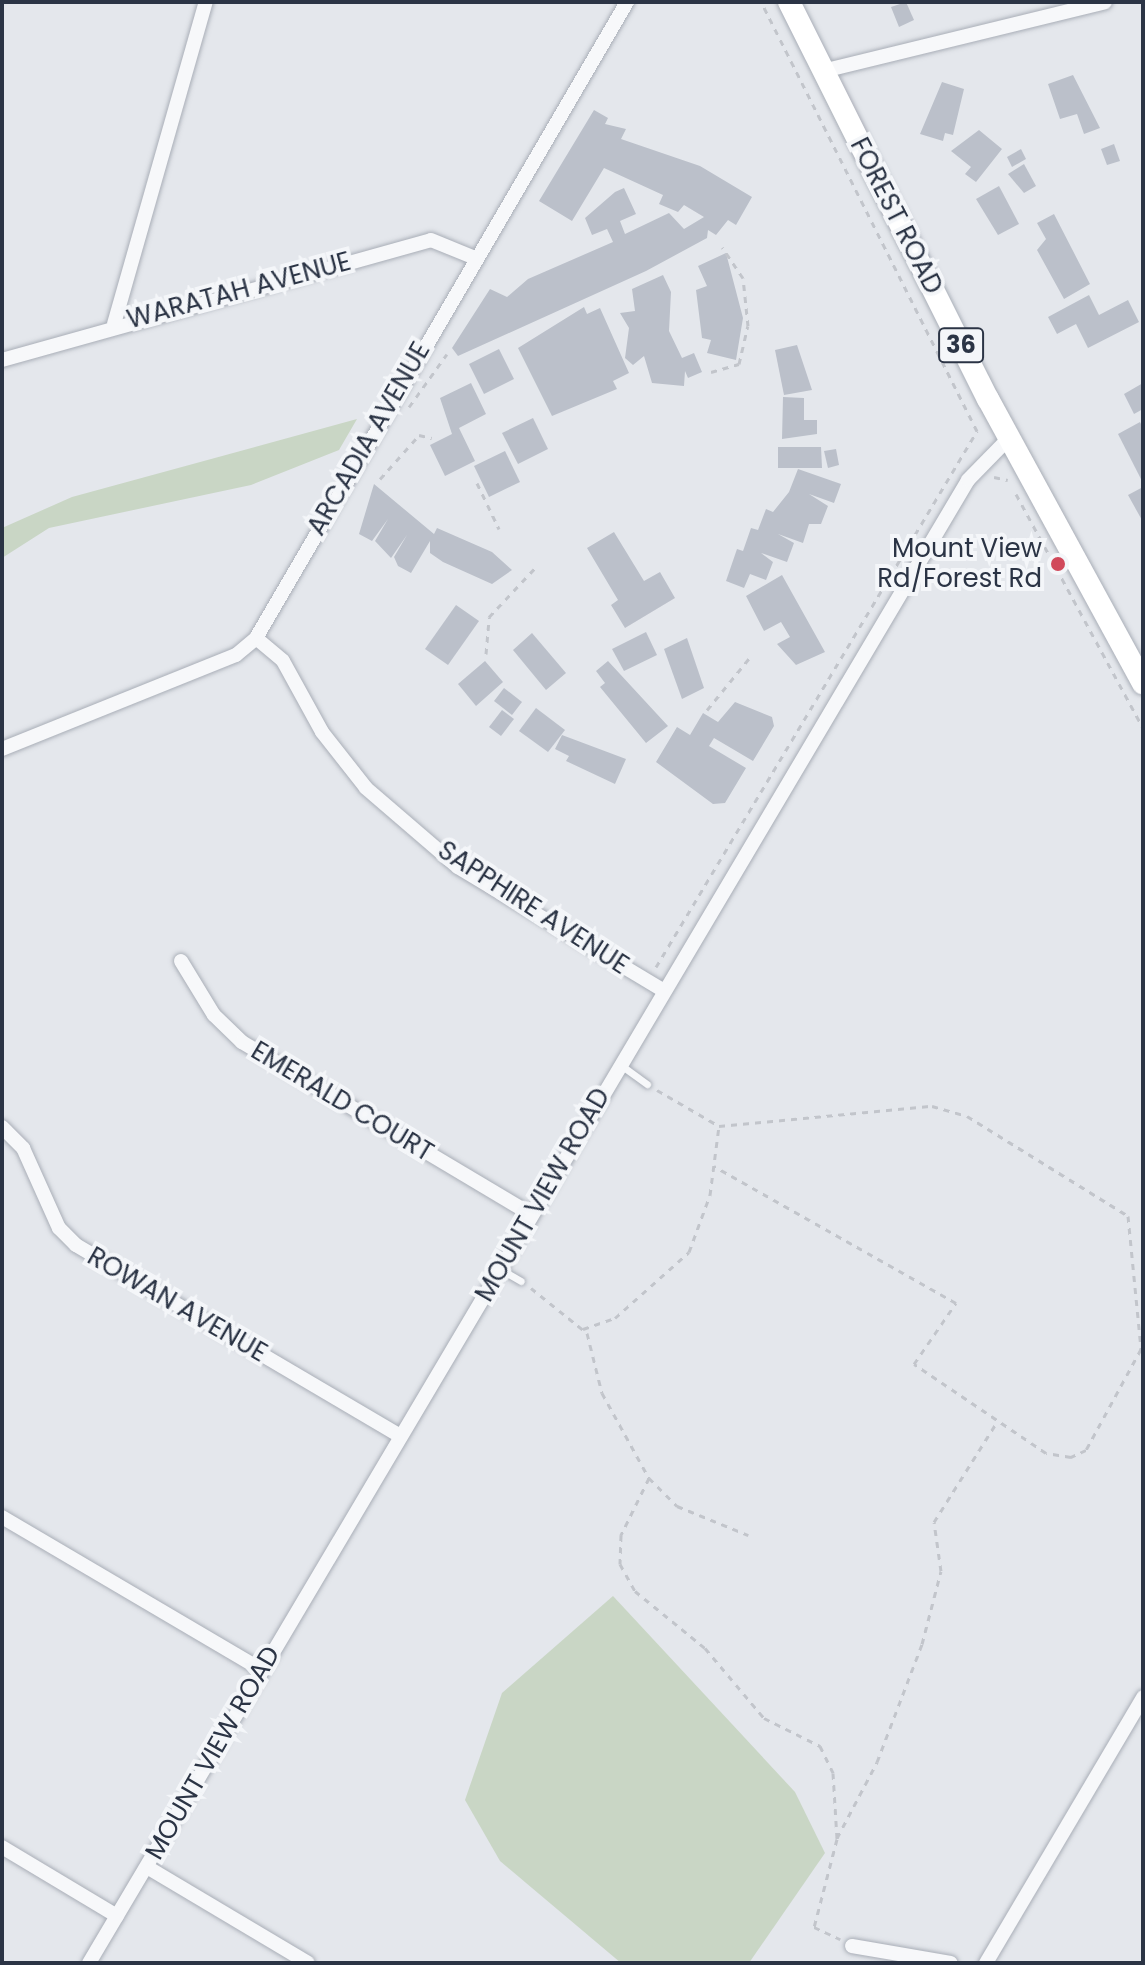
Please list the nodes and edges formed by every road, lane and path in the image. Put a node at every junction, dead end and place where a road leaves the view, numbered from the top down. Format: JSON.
{"nodes":[{"id":1,"x":206,"y":2,"type":"edge"},
{"id":2,"x":627,"y":2,"type":"edge"},
{"id":3,"x":761,"y":2,"type":"edge"},
{"id":4,"x":789,"y":2,"type":"edge"},
{"id":5,"x":1105,"y":2,"type":"edge"},
{"id":6,"x":823,"y":71,"type":"junction"},
{"id":7,"x":722,"y":247,"type":"dead end"},
{"id":8,"x":475,"y":258,"type":"junction"},
{"id":9,"x":114,"y":324,"type":"junction"},
{"id":10,"x":447,"y":354,"type":"dead end"},
{"id":11,"x":2,"y":360,"type":"edge"},
{"id":12,"x":711,"y":372,"type":"dead end"},
{"id":13,"x":406,"y":405,"type":"dead end"},
{"id":14,"x":432,"y":438,"type":"dead end"},
{"id":15,"x":1009,"y":438,"type":"junction"},
{"id":16,"x":996,"y":476,"type":"dead end"},
{"id":17,"x":380,"y":479,"type":"dead end"},
{"id":18,"x":477,"y":483,"type":"dead end"},
{"id":19,"x":499,"y":529,"type":"dead end"},
{"id":20,"x":534,"y":569,"type":"dead end"},
{"id":21,"x":256,"y":638,"type":"junction"},
{"id":22,"x":486,"y":654,"type":"dead end"},
{"id":23,"x":751,"y":656,"type":"dead end"},
{"id":24,"x":1143,"y":683,"type":"edge"},
{"id":25,"x":707,"y":710,"type":"dead end"},
{"id":26,"x":1143,"y":728,"type":"edge"},
{"id":27,"x":2,"y":749,"type":"edge"},
{"id":28,"x":181,"y":961,"type":"dead end"},
{"id":29,"x":656,"y":968,"type":"dead end"},
{"id":30,"x":664,"y":991,"type":"junction"},
{"id":31,"x":620,"y":1065,"type":"junction"},
{"id":32,"x":647,"y":1084,"type":"joint"},
{"id":33,"x":719,"y":1126,"type":"junction"},
{"id":34,"x":2,"y":1127,"type":"edge"},
{"id":35,"x":714,"y":1166,"type":"junction"},
{"id":36,"x":530,"y":1214,"type":"junction"},
{"id":37,"x":500,"y":1269,"type":"junction"},
{"id":38,"x":521,"y":1281,"type":"joint"},
{"id":39,"x":583,"y":1329,"type":"junction"},
{"id":40,"x":997,"y":1422,"type":"junction"},
{"id":41,"x":400,"y":1436,"type":"junction"},
{"id":42,"x":649,"y":1478,"type":"junction"},
{"id":43,"x":2,"y":1517,"type":"edge"},
{"id":44,"x":748,"y":1535,"type":"dead end"},
{"id":45,"x":262,"y":1670,"type":"junction"},
{"id":46,"x":1143,"y":1697,"type":"edge"},
{"id":47,"x":837,"y":1839,"type":"junction"},
{"id":48,"x":2,"y":1847,"type":"edge"},
{"id":49,"x":147,"y":1867,"type":"junction"},
{"id":50,"x":117,"y":1916,"type":"junction"},
{"id":51,"x":858,"y":1947,"type":"joint"},
{"id":52,"x":89,"y":1963,"type":"edge"},
{"id":53,"x":308,"y":1963,"type":"edge"},
{"id":54,"x":951,"y":1963,"type":"edge"},
{"id":55,"x":986,"y":1963,"type":"edge"}],
"edges":[{"from":1,"to":9,"type":"street"},
{"from":2,"to":8,"type":"street","name":"ARCADIA AVENUE"},
{"from":3,"to":29,"type":"path"},
{"from":4,"to":6,"type":"main road","name":"FOREST ROAD","number":"36"},
{"from":5,"to":6,"type":"street"},
{"from":6,"to":15,"type":"main road","name":"FOREST ROAD","number":"36"},
{"from":7,"to":12,"type":"path"},
{"from":8,"to":9,"type":"street","name":"WARATAH AVENUE"},
{"from":8,"to":21,"type":"street","name":"ARCADIA AVENUE"},
{"from":9,"to":11,"type":"street","name":"WARATAH AVENUE"},
{"from":10,"to":13,"type":"path"},
{"from":14,"to":17,"type":"path"},
{"from":15,"to":24,"type":"main road","name":"FOREST ROAD","number":"36"},
{"from":15,"to":30,"type":"street","name":"MOUNT VIEW ROAD"},
{"from":16,"to":26,"type":"path"},
{"from":18,"to":19,"type":"path"},
{"from":20,"to":22,"type":"path"},
{"from":21,"to":27,"type":"street","name":"ARCADIA AVENUE"},
{"from":21,"to":30,"type":"street","name":"SAPPHIRE AVENUE"},
{"from":23,"to":25,"type":"path"},
{"from":28,"to":36,"type":"street","name":"EMERALD COURT"},
{"from":30,"to":31,"type":"street","name":"MOUNT VIEW ROAD"},
{"from":31,"to":32,"type":"lane"},
{"from":31,"to":36,"type":"street","name":"MOUNT VIEW ROAD"},
{"from":32,"to":33,"type":"path"},
{"from":33,"to":35,"type":"path"},
{"from":33,"to":40,"type":"path"},
{"from":34,"to":41,"type":"street","name":"ROWAN AVENUE"},
{"from":35,"to":39,"type":"path"},
{"from":35,"to":40,"type":"path"},
{"from":36,"to":37,"type":"street","name":"MOUNT VIEW ROAD"},
{"from":37,"to":38,"type":"lane"},
{"from":37,"to":41,"type":"street","name":"MOUNT VIEW ROAD"},
{"from":38,"to":39,"type":"path"},
{"from":39,"to":42,"type":"path"},
{"from":40,"to":47,"type":"path"},
{"from":41,"to":45,"type":"street","name":"MOUNT VIEW ROAD"},
{"from":42,"to":44,"type":"path"},
{"from":42,"to":47,"type":"path"},
{"from":43,"to":45,"type":"street"},
{"from":45,"to":49,"type":"street","name":"MOUNT VIEW ROAD"},
{"from":46,"to":55,"type":"street"},
{"from":47,"to":51,"type":"path"},
{"from":48,"to":50,"type":"street"},
{"from":49,"to":50,"type":"street","name":"MOUNT VIEW ROAD"},
{"from":49,"to":53,"type":"street"},
{"from":50,"to":52,"type":"street","name":"MOUNT VIEW ROAD"},
{"from":51,"to":54,"type":"street"}]}
